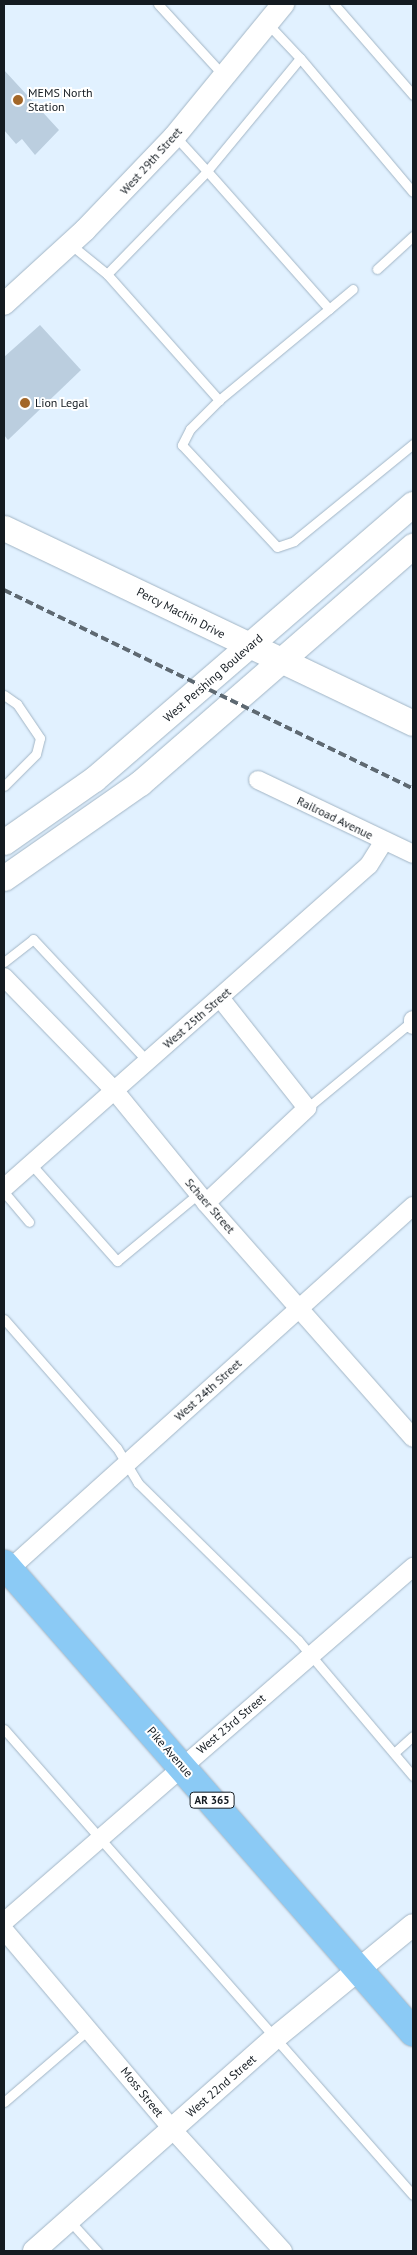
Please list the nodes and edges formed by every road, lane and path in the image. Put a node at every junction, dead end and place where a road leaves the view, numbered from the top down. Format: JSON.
{"nodes":[{"id":1,"x":158,"y":4,"type":"edge"},
{"id":2,"x":283,"y":4,"type":"edge"},
{"id":3,"x":334,"y":4,"type":"edge"},
{"id":4,"x":267,"y":23,"type":"junction"},
{"id":5,"x":300,"y":58,"type":"junction"},
{"id":6,"x":224,"y":77,"type":"junction"},
{"id":7,"x":413,"y":96,"type":"edge"},
{"id":8,"x":175,"y":136,"type":"junction"},
{"id":9,"x":207,"y":171,"type":"junction"},
{"id":10,"x":413,"y":192,"type":"edge"},
{"id":11,"x":413,"y":236,"type":"edge"},
{"id":12,"x":69,"y":244,"type":"junction"},
{"id":13,"x":377,"y":269,"type":"dead end"},
{"id":14,"x":107,"y":274,"type":"junction"},
{"id":15,"x":353,"y":289,"type":"dead end"},
{"id":16,"x":4,"y":304,"type":"edge"},
{"id":17,"x":328,"y":308,"type":"junction"},
{"id":18,"x":219,"y":400,"type":"junction"},
{"id":19,"x":413,"y":444,"type":"edge"},
{"id":20,"x":413,"y":504,"type":"edge"},
{"id":21,"x":4,"y":528,"type":"edge"},
{"id":22,"x":413,"y":546,"type":"edge"},
{"id":23,"x":248,"y":646,"type":"junction"},
{"id":24,"x":281,"y":661,"type":"junction"},
{"id":25,"x":4,"y":695,"type":"edge"},
{"id":26,"x":412,"y":721,"type":"edge"},
{"id":27,"x":258,"y":780,"type":"dead end"},
{"id":28,"x":4,"y":786,"type":"edge"},
{"id":29,"x":384,"y":841,"type":"junction"},
{"id":30,"x":4,"y":842,"type":"edge"},
{"id":31,"x":413,"y":854,"type":"edge"},
{"id":32,"x":4,"y":878,"type":"edge"},
{"id":33,"x":4,"y":962,"type":"edge"},
{"id":34,"x":4,"y":977,"type":"edge"},
{"id":35,"x":220,"y":998,"type":"junction"},
{"id":36,"x":412,"y":1023,"type":"edge"},
{"id":37,"x":147,"y":1061,"type":"junction"},
{"id":38,"x":114,"y":1090,"type":"junction"},
{"id":39,"x":307,"y":1108,"type":"junction"},
{"id":40,"x":31,"y":1164,"type":"junction"},
{"id":41,"x":4,"y":1190,"type":"edge"},
{"id":42,"x":202,"y":1199,"type":"junction"},
{"id":43,"x":410,"y":1216,"type":"edge"},
{"id":44,"x":29,"y":1222,"type":"dead end"},
{"id":45,"x":300,"y":1308,"type":"junction"},
{"id":46,"x":4,"y":1319,"type":"edge"},
{"id":47,"x":413,"y":1438,"type":"edge"},
{"id":48,"x":126,"y":1463,"type":"junction"},
{"id":49,"x":413,"y":1566,"type":"edge"},
{"id":50,"x":5,"y":1569,"type":"edge"},
{"id":51,"x":312,"y":1656,"type":"junction"},
{"id":52,"x":4,"y":1729,"type":"edge"},
{"id":53,"x":413,"y":1736,"type":"edge"},
{"id":54,"x":394,"y":1753,"type":"junction"},
{"id":55,"x":182,"y":1766,"type":"junction"},
{"id":56,"x":413,"y":1776,"type":"edge"},
{"id":57,"x":100,"y":1838,"type":"junction"},
{"id":58,"x":4,"y":1922,"type":"edge"},
{"id":59,"x":413,"y":1925,"type":"edge"},
{"id":60,"x":4,"y":1930,"type":"edge"},
{"id":61,"x":360,"y":1972,"type":"junction"},
{"id":62,"x":90,"y":2028,"type":"junction"},
{"id":63,"x":413,"y":2032,"type":"edge"},
{"id":64,"x":275,"y":2038,"type":"junction"},
{"id":65,"x":4,"y":2102,"type":"edge"},
{"id":66,"x":172,"y":2129,"type":"junction"},
{"id":67,"x":413,"y":2195,"type":"edge"},
{"id":68,"x":69,"y":2220,"type":"junction"},
{"id":69,"x":34,"y":2251,"type":"edge"},
{"id":70,"x":96,"y":2251,"type":"edge"},
{"id":71,"x":284,"y":2251,"type":"edge"}],
"edges":[{"from":1,"to":6,"type":"lane"},
{"from":2,"to":4,"type":"street","name":"West 29th Street"},
{"from":3,"to":7,"type":"lane"},
{"from":4,"to":5,"type":"lane"},
{"from":4,"to":6,"type":"street","name":"West 29th Street"},
{"from":5,"to":9,"type":"lane"},
{"from":5,"to":10,"type":"lane"},
{"from":6,"to":8,"type":"street","name":"West 29th Street"},
{"from":8,"to":9,"type":"lane"},
{"from":8,"to":12,"type":"street","name":"West 29th Street"},
{"from":9,"to":14,"type":"lane"},
{"from":9,"to":17,"type":"lane"},
{"from":11,"to":13,"type":"lane"},
{"from":12,"to":14,"type":"lane"},
{"from":12,"to":16,"type":"street","name":"West 29th Street"},
{"from":14,"to":18,"type":"lane"},
{"from":15,"to":17,"type":"lane"},
{"from":17,"to":18,"type":"lane"},
{"from":18,"to":19,"type":"lane"},
{"from":20,"to":23,"type":"main road","name":"West Pershing Boulevard"},
{"from":21,"to":23,"type":"main road","name":"Percy Machin Drive"},
{"from":22,"to":24,"type":"main road"},
{"from":23,"to":24,"type":"main road","name":"Percy Machin Drive"},
{"from":23,"to":30,"type":"main road","name":"West Pershing Boulevard"},
{"from":24,"to":26,"type":"main road","name":"Percy Machin Drive"},
{"from":24,"to":32,"type":"main road"},
{"from":25,"to":28,"type":"lane"},
{"from":27,"to":29,"type":"street","name":"Railroad Avenue"},
{"from":29,"to":31,"type":"street","name":"Railroad Avenue"},
{"from":29,"to":35,"type":"street","name":"West 25th Street"},
{"from":33,"to":37,"type":"lane"},
{"from":34,"to":38,"type":"street","name":"Schaer Street"},
{"from":35,"to":37,"type":"street","name":"West 25th Street"},
{"from":35,"to":39,"type":"street"},
{"from":36,"to":39,"type":"lane"},
{"from":37,"to":38,"type":"street","name":"West 25th Street"},
{"from":38,"to":40,"type":"street","name":"West 25th Street"},
{"from":38,"to":42,"type":"street","name":"Schaer Street"},
{"from":39,"to":42,"type":"street"},
{"from":40,"to":41,"type":"street","name":"West 25th Street"},
{"from":40,"to":42,"type":"lane"},
{"from":41,"to":44,"type":"lane"},
{"from":42,"to":45,"type":"street","name":"Schaer Street"},
{"from":43,"to":45,"type":"street","name":"West 24th Street"},
{"from":45,"to":47,"type":"street","name":"Schaer Street"},
{"from":45,"to":48,"type":"street","name":"West 24th Street"},
{"from":46,"to":48,"type":"lane"},
{"from":48,"to":50,"type":"street","name":"West 24th Street"},
{"from":48,"to":51,"type":"lane"},
{"from":49,"to":51,"type":"street","name":"West 23rd Street"},
{"from":50,"to":55,"type":"main road","name":"Pike Avenue","number":"AR 365"},
{"from":51,"to":54,"type":"lane"},
{"from":51,"to":55,"type":"street","name":"West 23rd Street"},
{"from":52,"to":57,"type":"lane"},
{"from":53,"to":54,"type":"lane"},
{"from":54,"to":56,"type":"lane"},
{"from":55,"to":57,"type":"street","name":"West 23rd Street"},
{"from":55,"to":61,"type":"main road","name":"Pike Avenue","number":"AR 365"},
{"from":57,"to":58,"type":"street","name":"West 23rd Street"},
{"from":57,"to":64,"type":"lane"},
{"from":59,"to":61,"type":"street","name":"West 22nd Street"},
{"from":60,"to":62,"type":"street","name":"Moss Street"},
{"from":61,"to":63,"type":"main road","name":"Pike Avenue","number":"AR 365"},
{"from":61,"to":64,"type":"street","name":"West 22nd Street"},
{"from":62,"to":65,"type":"lane"},
{"from":62,"to":66,"type":"street","name":"Moss Street"},
{"from":64,"to":66,"type":"street","name":"West 22nd Street"},
{"from":64,"to":67,"type":"lane"},
{"from":66,"to":68,"type":"street","name":"West 22nd Street"},
{"from":66,"to":71,"type":"street","name":"Moss Street"},
{"from":68,"to":69,"type":"street","name":"West 22nd Street"},
{"from":68,"to":70,"type":"lane"}]}
